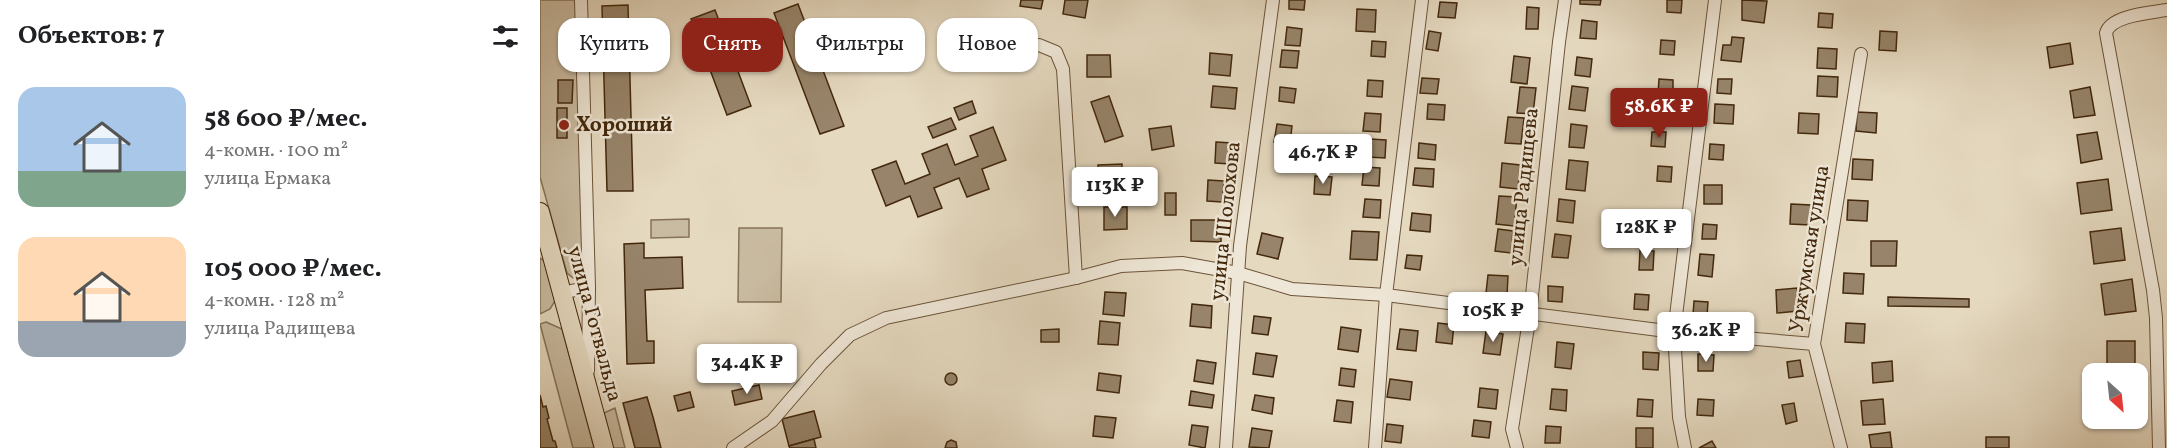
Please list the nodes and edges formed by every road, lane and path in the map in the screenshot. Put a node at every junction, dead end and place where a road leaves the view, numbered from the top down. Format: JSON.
{"nodes":[{"id":1,"x":1273,"y":0,"type":"edge"},
{"id":2,"x":1422,"y":0,"type":"edge"},
{"id":3,"x":1565,"y":0,"type":"edge"},
{"id":4,"x":1715,"y":0,"type":"edge"},
{"id":5,"x":581,"y":2,"type":"edge"},
{"id":6,"x":2167,"y":10,"type":"edge"},
{"id":7,"x":1038,"y":45,"type":"edge"},
{"id":8,"x":1860,"y":54,"type":"dead end"},
{"id":9,"x":540,"y":212,"type":"edge"},
{"id":10,"x":1238,"y":273,"type":"junction"},
{"id":11,"x":1076,"y":278,"type":"junction"},
{"id":12,"x":589,"y":287,"type":"junction"},
{"id":13,"x":562,"y":293,"type":"junction"},
{"id":14,"x":1386,"y":295,"type":"junction"},
{"id":15,"x":1530,"y":314,"type":"junction"},
{"id":16,"x":1674,"y":332,"type":"junction"},
{"id":17,"x":1814,"y":344,"type":"junction"},
{"id":18,"x":588,"y":388,"type":"junction"},
{"id":19,"x":604,"y":448,"type":"edge"},
{"id":20,"x":733,"y":448,"type":"edge"},
{"id":21,"x":1226,"y":448,"type":"edge"},
{"id":22,"x":1375,"y":448,"type":"edge"},
{"id":23,"x":1517,"y":448,"type":"edge"},
{"id":24,"x":1685,"y":448,"type":"edge"},
{"id":25,"x":1841,"y":448,"type":"edge"},
{"id":26,"x":2159,"y":448,"type":"edge"}],
"edges":[{"from":1,"to":10,"type":"street","name":"улица Шолохова"},
{"from":2,"to":14,"type":"street"},
{"from":3,"to":15,"type":"street","name":"улица Радищева"},
{"from":4,"to":16,"type":"street"},
{"from":5,"to":12,"type":"street"},
{"from":6,"to":26,"type":"street"},
{"from":7,"to":11,"type":"street"},
{"from":8,"to":17,"type":"street","name":"Уржумская улица"},
{"from":9,"to":13,"type":"main road","name":"улица Готвальда"},
{"from":10,"to":11,"type":"street"},
{"from":10,"to":14,"type":"street"},
{"from":10,"to":21,"type":"street","name":"улица Шолохова"},
{"from":11,"to":20,"type":"street"},
{"from":12,"to":13,"type":"street"},
{"from":12,"to":18,"type":"street"},
{"from":13,"to":18,"type":"main road","name":"улица Готвальда"},
{"from":14,"to":15,"type":"street"},
{"from":14,"to":22,"type":"street"},
{"from":15,"to":16,"type":"street"},
{"from":15,"to":23,"type":"street","name":"улица Радищева"},
{"from":16,"to":17,"type":"street"},
{"from":16,"to":24,"type":"street"},
{"from":17,"to":25,"type":"street","name":"Уржумская улица"},
{"from":18,"to":19,"type":"main road","name":"улица Готвальда"}]}
